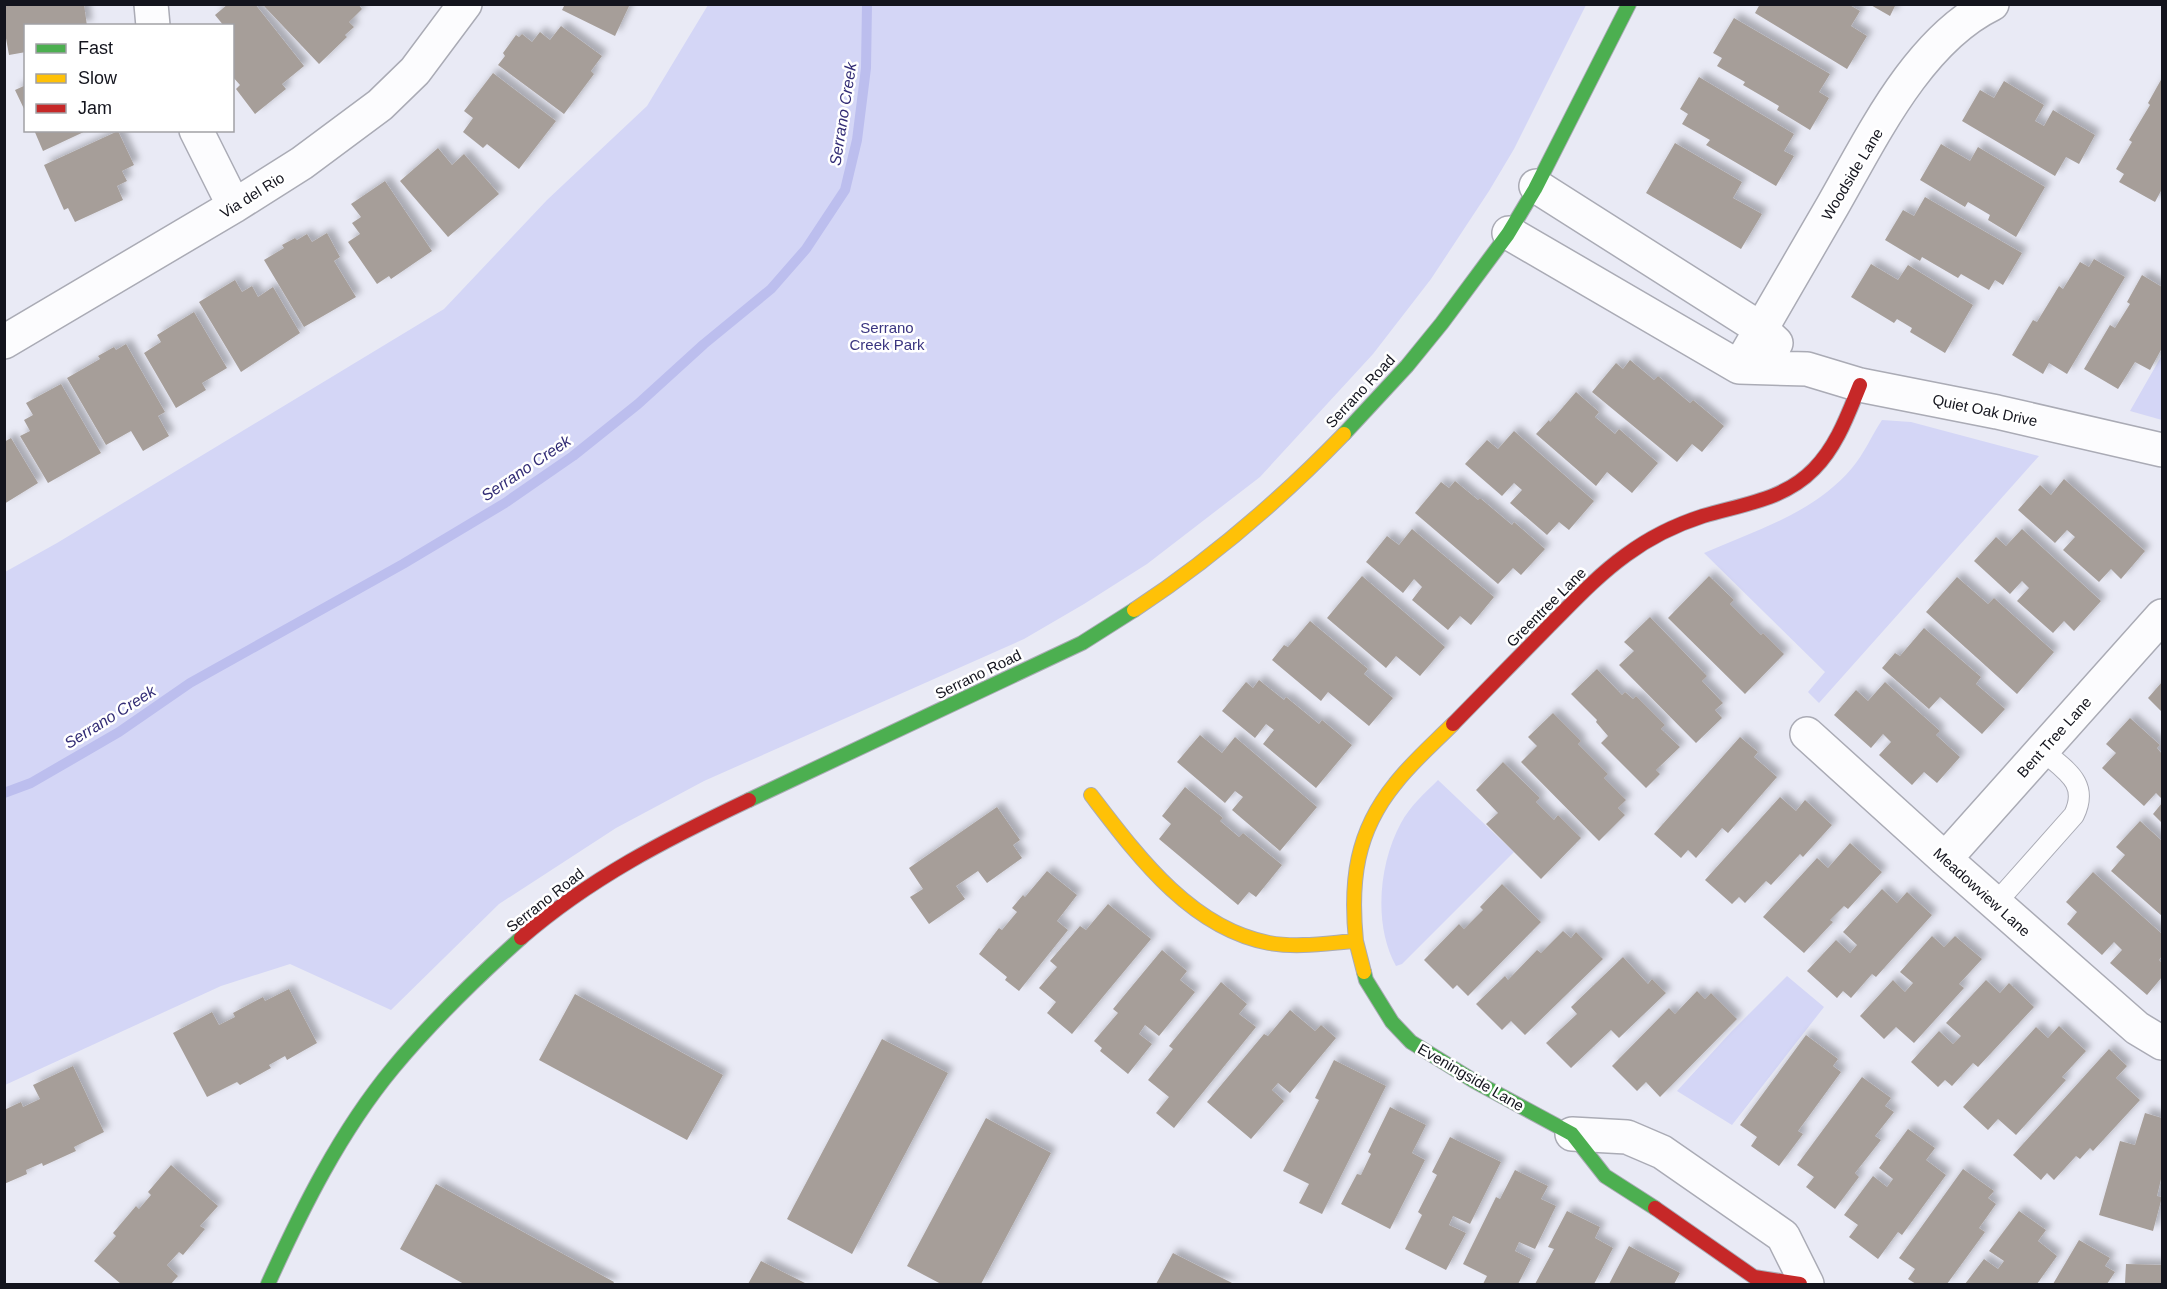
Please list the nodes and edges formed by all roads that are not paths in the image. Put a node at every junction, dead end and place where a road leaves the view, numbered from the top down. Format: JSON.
{"nodes":[{"id":1,"x":151,"y":4,"type":"edge"},
{"id":2,"x":465,"y":4,"type":"edge"},
{"id":3,"x":1629,"y":4,"type":"edge"},
{"id":4,"x":1992,"y":4,"type":"edge"},
{"id":5,"x":153,"y":24,"type":"edge"},
{"id":6,"x":197,"y":132,"type":"edge"},
{"id":7,"x":1536,"y":186,"type":"junction"},
{"id":8,"x":234,"y":206,"type":"junction"},
{"id":9,"x":1509,"y":232,"type":"junction"},
{"id":10,"x":1761,"y":329,"type":"junction"},
{"id":11,"x":4,"y":342,"type":"edge"},
{"id":12,"x":1739,"y":367,"type":"junction"},
{"id":13,"x":1807,"y":369,"type":"junction"},
{"id":14,"x":1860,"y":385,"type":"junction"},
{"id":15,"x":2163,"y":450,"type":"edge"},
{"id":16,"x":2163,"y":616,"type":"edge"},
{"id":17,"x":1807,"y":734,"type":"dead end"},
{"id":18,"x":2042,"y":750,"type":"junction"},
{"id":19,"x":1091,"y":795,"type":"dead end"},
{"id":20,"x":1945,"y":860,"type":"junction"},
{"id":21,"x":1995,"y":904,"type":"junction"},
{"id":22,"x":1356,"y":941,"type":"junction"},
{"id":23,"x":2163,"y":1043,"type":"edge"},
{"id":24,"x":1572,"y":1134,"type":"junction"},
{"id":25,"x":268,"y":1284,"type":"edge"},
{"id":26,"x":1800,"y":1284,"type":"edge"},
{"id":27,"x":1807,"y":1284,"type":"edge"}],
"edges":[{"from":1,"to":5,"type":"street"},
{"from":2,"to":8,"type":"street","name":"Via del Rio"},
{"from":3,"to":7,"type":"street","name":"Serrano Road"},
{"from":4,"to":10,"type":"street","name":"Woodside Lane"},
{"from":6,"to":8,"type":"street"},
{"from":7,"to":9,"type":"street","name":"Serrano Road"},
{"from":7,"to":10,"type":"street","name":"Quiet Oak Drive"},
{"from":8,"to":11,"type":"street","name":"Via del Rio"},
{"from":9,"to":12,"type":"street","name":"Quiet Oak Drive"},
{"from":9,"to":25,"type":"street","name":"Serrano Road"},
{"from":10,"to":12,"type":"street","name":"Woodside Lane"},
{"from":10,"to":13,"type":"street","name":"Quiet Oak Drive"},
{"from":12,"to":13,"type":"street","name":"Quiet Oak Drive"},
{"from":13,"to":14,"type":"street","name":"Quiet Oak Drive"},
{"from":14,"to":15,"type":"street","name":"Quiet Oak Drive"},
{"from":14,"to":22,"type":"street","name":"Greentree Lane"},
{"from":16,"to":18,"type":"street","name":"Bent Tree Lane"},
{"from":17,"to":20,"type":"street","name":"Meadowview Lane"},
{"from":18,"to":20,"type":"street","name":"Bent Tree Lane"},
{"from":18,"to":21,"type":"lane"},
{"from":19,"to":22,"type":"street"},
{"from":20,"to":21,"type":"street","name":"Meadowview Lane"},
{"from":21,"to":23,"type":"street","name":"Meadowview Lane"},
{"from":22,"to":24,"type":"street","name":"Eveningside Lane"},
{"from":24,"to":26,"type":"street","name":"Eveningside Lane"},
{"from":24,"to":27,"type":"street","name":"Eveningside Lane"}]}
